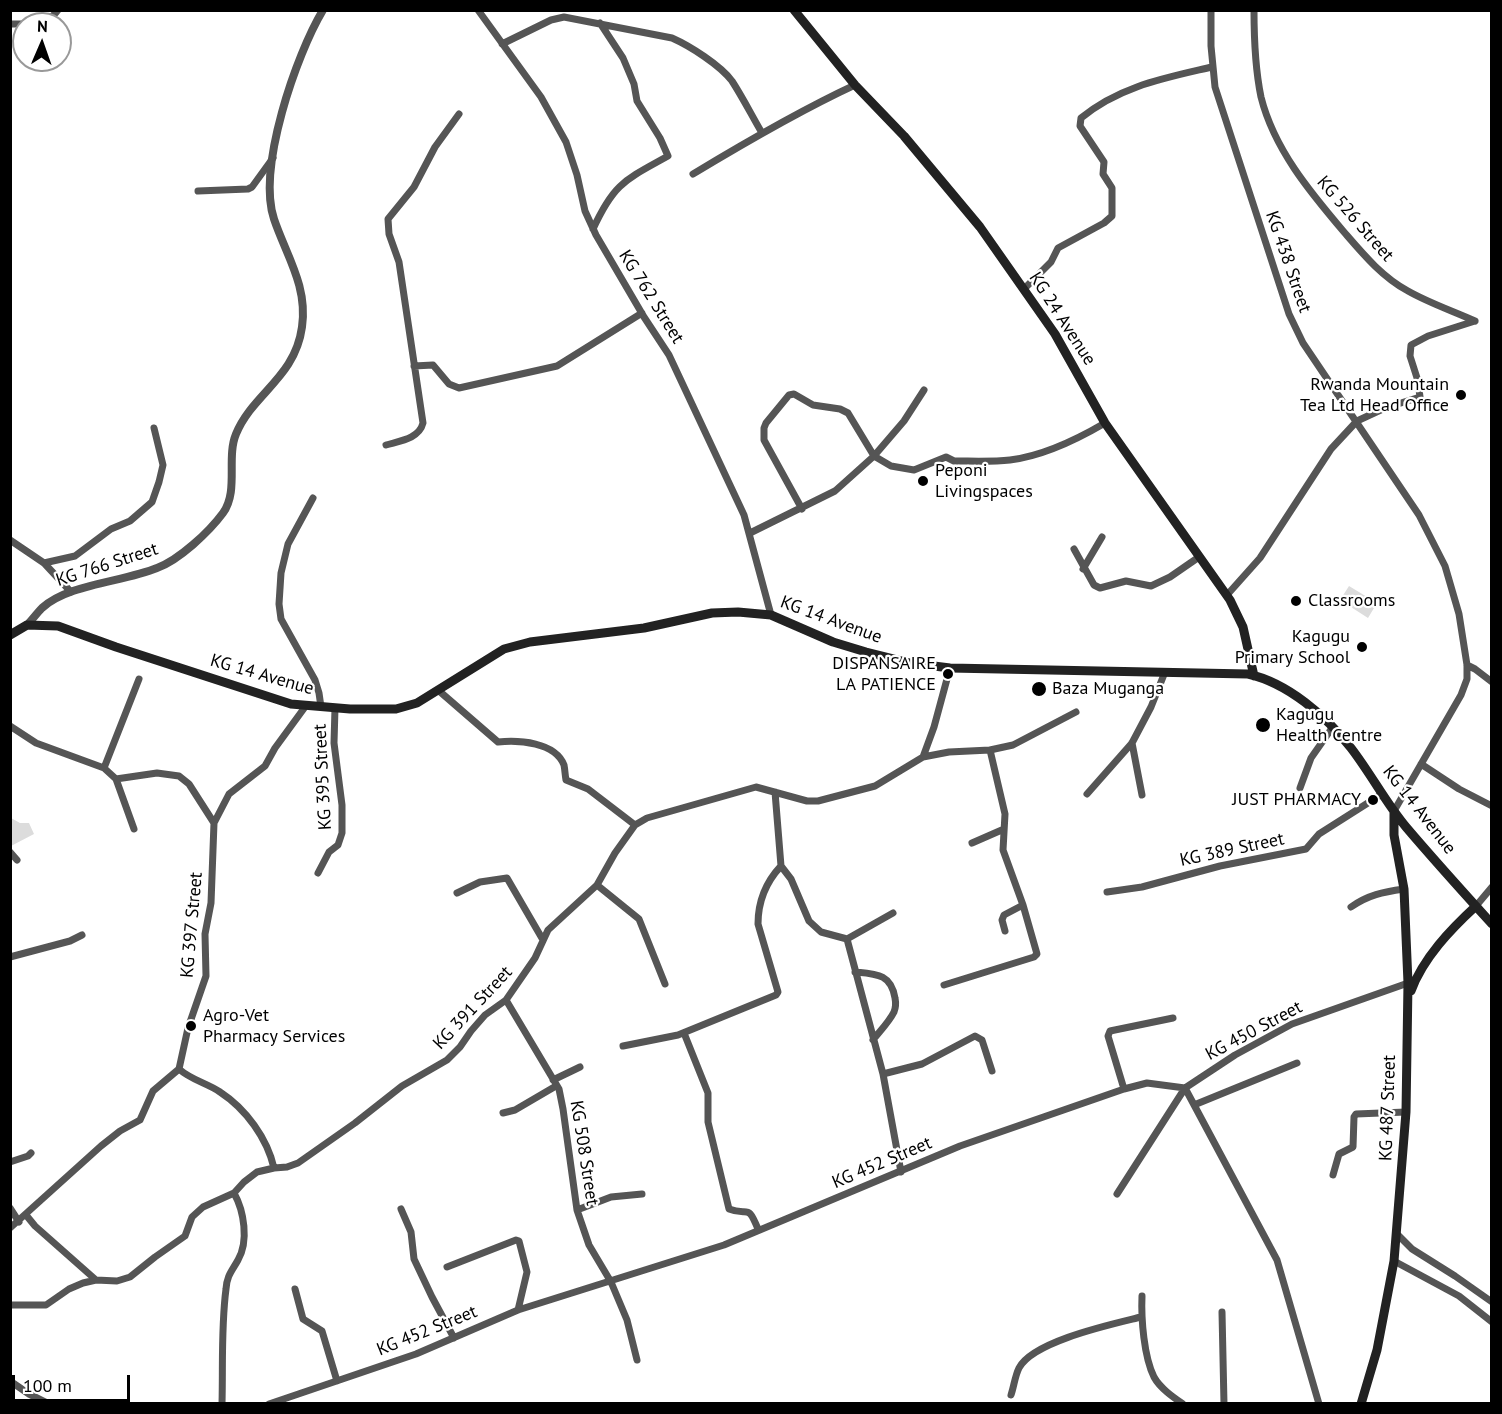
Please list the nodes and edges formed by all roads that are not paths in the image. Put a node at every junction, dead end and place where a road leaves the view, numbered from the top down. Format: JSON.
{"nodes":[{"id":1,"x":324,"y":10,"type":"edge"},
{"id":2,"x":478,"y":10,"type":"edge"},
{"id":3,"x":794,"y":10,"type":"edge"},
{"id":4,"x":1211,"y":10,"type":"edge"},
{"id":5,"x":1254,"y":10,"type":"edge"},
{"id":6,"x":600,"y":23,"type":"junction"},
{"id":7,"x":502,"y":45,"type":"junction"},
{"id":8,"x":1212,"y":67,"type":"junction"},
{"id":9,"x":855,"y":85,"type":"junction"},
{"id":10,"x":459,"y":114,"type":"dead end"},
{"id":11,"x":762,"y":134,"type":"junction"},
{"id":12,"x":273,"y":158,"type":"junction"},
{"id":13,"x":693,"y":174,"type":"dead end"},
{"id":14,"x":198,"y":191,"type":"dead end"},
{"id":15,"x":593,"y":229,"type":"junction"},
{"id":16,"x":1024,"y":289,"type":"junction"},
{"id":17,"x":642,"y":313,"type":"junction"},
{"id":18,"x":414,"y":366,"type":"junction"},
{"id":19,"x":924,"y":390,"type":"dead end"},
{"id":20,"x":1357,"y":421,"type":"junction"},
{"id":21,"x":1105,"y":423,"type":"junction"},
{"id":22,"x":154,"y":428,"type":"dead end"},
{"id":23,"x":386,"y":445,"type":"dead end"},
{"id":24,"x":874,"y":456,"type":"junction"},
{"id":25,"x":313,"y":498,"type":"dead end"},
{"id":26,"x":802,"y":508,"type":"junction"},
{"id":27,"x":750,"y":533,"type":"junction"},
{"id":28,"x":1102,"y":537,"type":"dead end"},
{"id":29,"x":10,"y":540,"type":"edge"},
{"id":30,"x":1074,"y":549,"type":"dead end"},
{"id":31,"x":1199,"y":557,"type":"junction"},
{"id":32,"x":44,"y":563,"type":"junction"},
{"id":33,"x":1083,"y":568,"type":"junction"},
{"id":34,"x":71,"y":592,"type":"junction"},
{"id":35,"x":1227,"y":595,"type":"junction"},
{"id":36,"x":771,"y":615,"type":"junction"},
{"id":37,"x":27,"y":625,"type":"junction"},
{"id":38,"x":10,"y":635,"type":"edge"},
{"id":39,"x":1467,"y":664,"type":"junction"},
{"id":40,"x":950,"y":668,"type":"junction"},
{"id":41,"x":1165,"y":672,"type":"junction"},
{"id":42,"x":1254,"y":675,"type":"junction"},
{"id":43,"x":139,"y":679,"type":"dead end"},
{"id":44,"x":1491,"y":682,"type":"edge"},
{"id":45,"x":438,"y":690,"type":"junction"},
{"id":46,"x":305,"y":707,"type":"junction"},
{"id":47,"x":321,"y":707,"type":"junction"},
{"id":48,"x":335,"y":708,"type":"junction"},
{"id":49,"x":1076,"y":712,"type":"dead end"},
{"id":50,"x":10,"y":726,"type":"edge"},
{"id":51,"x":1332,"y":728,"type":"junction"},
{"id":52,"x":1132,"y":743,"type":"junction"},
{"id":53,"x":990,"y":750,"type":"junction"},
{"id":54,"x":923,"y":757,"type":"junction"},
{"id":55,"x":1421,"y":764,"type":"junction"},
{"id":56,"x":104,"y":768,"type":"junction"},
{"id":57,"x":116,"y":780,"type":"junction"},
{"id":58,"x":1300,"y":788,"type":"dead end"},
{"id":59,"x":775,"y":792,"type":"junction"},
{"id":60,"x":1087,"y":794,"type":"dead end"},
{"id":61,"x":1382,"y":794,"type":"junction"},
{"id":62,"x":1142,"y":795,"type":"dead end"},
{"id":63,"x":1491,"y":806,"type":"edge"},
{"id":64,"x":1394,"y":811,"type":"junction"},
{"id":65,"x":214,"y":823,"type":"junction"},
{"id":66,"x":635,"y":825,"type":"junction"},
{"id":67,"x":134,"y":829,"type":"dead end"},
{"id":68,"x":1004,"y":829,"type":"junction"},
{"id":69,"x":972,"y":843,"type":"dead end"},
{"id":70,"x":10,"y":852,"type":"edge"},
{"id":71,"x":18,"y":860,"type":"dead end"},
{"id":72,"x":781,"y":866,"type":"junction"},
{"id":73,"x":318,"y":873,"type":"dead end"},
{"id":74,"x":597,"y":885,"type":"junction"},
{"id":75,"x":1491,"y":887,"type":"edge"},
{"id":76,"x":1404,"y":889,"type":"junction"},
{"id":77,"x":457,"y":892,"type":"dead end"},
{"id":78,"x":1107,"y":892,"type":"dead end"},
{"id":79,"x":1023,"y":905,"type":"junction"},
{"id":80,"x":1476,"y":906,"type":"junction"},
{"id":81,"x":1351,"y":907,"type":"dead end"},
{"id":82,"x":893,"y":913,"type":"dead end"},
{"id":83,"x":1491,"y":924,"type":"edge"},
{"id":84,"x":1005,"y":931,"type":"dead end"},
{"id":85,"x":82,"y":935,"type":"dead end"},
{"id":86,"x":846,"y":939,"type":"junction"},
{"id":87,"x":543,"y":940,"type":"junction"},
{"id":88,"x":10,"y":957,"type":"edge"},
{"id":89,"x":855,"y":972,"type":"junction"},
{"id":90,"x":1408,"y":982,"type":"junction"},
{"id":91,"x":665,"y":984,"type":"dead end"},
{"id":92,"x":944,"y":985,"type":"dead end"},
{"id":93,"x":1408,"y":999,"type":"junction"},
{"id":94,"x":506,"y":1000,"type":"junction"},
{"id":95,"x":1173,"y":1018,"type":"dead end"},
{"id":96,"x":684,"y":1033,"type":"junction"},
{"id":97,"x":873,"y":1040,"type":"junction"},
{"id":98,"x":623,"y":1046,"type":"dead end"},
{"id":99,"x":1297,"y":1063,"type":"dead end"},
{"id":100,"x":580,"y":1067,"type":"dead end"},
{"id":101,"x":179,"y":1069,"type":"junction"},
{"id":102,"x":992,"y":1071,"type":"dead end"},
{"id":103,"x":883,"y":1074,"type":"junction"},
{"id":104,"x":554,"y":1083,"type":"junction"},
{"id":105,"x":1185,"y":1088,"type":"junction"},
{"id":106,"x":1124,"y":1089,"type":"junction"},
{"id":107,"x":1194,"y":1105,"type":"junction"},
{"id":108,"x":1406,"y":1112,"type":"junction"},
{"id":109,"x":503,"y":1113,"type":"dead end"},
{"id":110,"x":31,"y":1153,"type":"dead end"},
{"id":111,"x":10,"y":1162,"type":"edge"},
{"id":112,"x":274,"y":1168,"type":"junction"},
{"id":113,"x":901,"y":1172,"type":"junction"},
{"id":114,"x":1333,"y":1175,"type":"dead end"},
{"id":115,"x":234,"y":1193,"type":"junction"},
{"id":116,"x":642,"y":1194,"type":"dead end"},
{"id":117,"x":1117,"y":1194,"type":"dead end"},
{"id":118,"x":10,"y":1208,"type":"edge"},
{"id":119,"x":401,"y":1209,"type":"dead end"},
{"id":120,"x":577,"y":1210,"type":"junction"},
{"id":121,"x":27,"y":1215,"type":"junction"},
{"id":122,"x":19,"y":1221,"type":"junction"},
{"id":123,"x":10,"y":1228,"type":"edge"},
{"id":124,"x":758,"y":1230,"type":"junction"},
{"id":125,"x":1397,"y":1234,"type":"junction"},
{"id":126,"x":1394,"y":1261,"type":"junction"},
{"id":127,"x":447,"y":1267,"type":"dead end"},
{"id":128,"x":96,"y":1280,"type":"junction"},
{"id":129,"x":611,"y":1282,"type":"junction"},
{"id":130,"x":295,"y":1289,"type":"dead end"},
{"id":131,"x":1142,"y":1296,"type":"dead end"},
{"id":132,"x":1491,"y":1302,"type":"edge"},
{"id":133,"x":10,"y":1305,"type":"edge"},
{"id":134,"x":518,"y":1310,"type":"junction"},
{"id":135,"x":1222,"y":1312,"type":"dead end"},
{"id":136,"x":1141,"y":1317,"type":"junction"},
{"id":137,"x":1491,"y":1322,"type":"edge"},
{"id":138,"x":454,"y":1338,"type":"junction"},
{"id":139,"x":637,"y":1360,"type":"dead end"},
{"id":140,"x":10,"y":1381,"type":"edge"},
{"id":141,"x":337,"y":1381,"type":"junction"},
{"id":142,"x":1011,"y":1395,"type":"dead end"},
{"id":143,"x":293,"y":1400,"type":"edge"},
{"id":144,"x":49,"y":1404,"type":"edge"},
{"id":145,"x":222,"y":1404,"type":"edge"},
{"id":146,"x":269,"y":1404,"type":"edge"},
{"id":147,"x":1183,"y":1404,"type":"edge"},
{"id":148,"x":1224,"y":1404,"type":"edge"},
{"id":149,"x":1319,"y":1404,"type":"edge"},
{"id":150,"x":1361,"y":1404,"type":"edge"}],
"edges":[{"from":1,"to":12,"type":"street","name":"KG 766 Street"},
{"from":2,"to":7,"type":"street","name":"KG 762 Street"},
{"from":3,"to":9,"type":"main road","name":"KG 24 Avenue"},
{"from":4,"to":8,"type":"street","name":"KG 438 Street"},
{"from":5,"to":20,"type":"street","name":"KG 526 Street"},
{"from":6,"to":7,"type":"street"},
{"from":6,"to":11,"type":"street"},
{"from":6,"to":15,"type":"street"},
{"from":7,"to":15,"type":"street","name":"KG 762 Street"},
{"from":8,"to":16,"type":"street"},
{"from":8,"to":20,"type":"street","name":"KG 438 Street"},
{"from":9,"to":11,"type":"street"},
{"from":9,"to":16,"type":"main road","name":"KG 24 Avenue"},
{"from":10,"to":18,"type":"street"},
{"from":11,"to":13,"type":"street"},
{"from":12,"to":14,"type":"street"},
{"from":12,"to":34,"type":"street","name":"KG 766 Street"},
{"from":15,"to":17,"type":"street","name":"KG 762 Street"},
{"from":16,"to":21,"type":"main road","name":"KG 24 Avenue"},
{"from":17,"to":18,"type":"street"},
{"from":17,"to":27,"type":"street","name":"KG 762 Street"},
{"from":18,"to":23,"type":"street"},
{"from":19,"to":24,"type":"street"},
{"from":20,"to":35,"type":"street"},
{"from":20,"to":39,"type":"street","name":"KG 438 Street"},
{"from":21,"to":24,"type":"street"},
{"from":21,"to":31,"type":"main road","name":"KG 24 Avenue"},
{"from":22,"to":32,"type":"street"},
{"from":24,"to":26,"type":"street"},
{"from":24,"to":26,"type":"street"},
{"from":25,"to":47,"type":"street"},
{"from":26,"to":27,"type":"street"},
{"from":27,"to":36,"type":"street","name":"KG 762 Street"},
{"from":28,"to":33,"type":"street"},
{"from":29,"to":32,"type":"street"},
{"from":30,"to":33,"type":"street"},
{"from":31,"to":33,"type":"street"},
{"from":31,"to":35,"type":"main road","name":"KG 24 Avenue"},
{"from":32,"to":34,"type":"street"},
{"from":34,"to":37,"type":"street","name":"KG 766 Street"},
{"from":35,"to":42,"type":"main road","name":"KG 24 Avenue"},
{"from":36,"to":40,"type":"main road","name":"KG 14 Avenue"},
{"from":36,"to":45,"type":"main road","name":"KG 14 Avenue"},
{"from":37,"to":38,"type":"main road"},
{"from":37,"to":46,"type":"main road","name":"KG 14 Avenue"},
{"from":39,"to":44,"type":"street"},
{"from":39,"to":55,"type":"street","name":"KG 438 Street"},
{"from":40,"to":41,"type":"main road","name":"KG 14 Avenue"},
{"from":40,"to":54,"type":"street"},
{"from":41,"to":42,"type":"main road","name":"KG 14 Avenue"},
{"from":41,"to":52,"type":"street"},
{"from":42,"to":51,"type":"main road","name":"KG 14 Avenue"},
{"from":43,"to":56,"type":"street"},
{"from":45,"to":48,"type":"main road","name":"KG 14 Avenue"},
{"from":45,"to":66,"type":"street"},
{"from":46,"to":47,"type":"main road","name":"KG 14 Avenue"},
{"from":46,"to":65,"type":"street"},
{"from":47,"to":48,"type":"main road","name":"KG 14 Avenue"},
{"from":48,"to":73,"type":"street","name":"KG 395 Street"},
{"from":49,"to":53,"type":"street"},
{"from":50,"to":56,"type":"street"},
{"from":51,"to":58,"type":"street"},
{"from":51,"to":61,"type":"main road","name":"KG 14 Avenue"},
{"from":52,"to":60,"type":"street"},
{"from":52,"to":62,"type":"street"},
{"from":53,"to":54,"type":"street"},
{"from":53,"to":68,"type":"street"},
{"from":54,"to":59,"type":"street","name":"KG 391 Street"},
{"from":55,"to":63,"type":"street"},
{"from":55,"to":64,"type":"street","name":"KG 438 Street"},
{"from":56,"to":57,"type":"street"},
{"from":57,"to":65,"type":"street"},
{"from":57,"to":67,"type":"street"},
{"from":59,"to":66,"type":"street","name":"KG 391 Street"},
{"from":59,"to":72,"type":"street"},
{"from":61,"to":64,"type":"main road","name":"KG 14 Avenue"},
{"from":61,"to":78,"type":"street","name":"KG 389 Street"},
{"from":64,"to":76,"type":"main road","name":"KG 487 Street"},
{"from":64,"to":80,"type":"main road","name":"KG 14 Avenue"},
{"from":65,"to":101,"type":"street","name":"KG 397 Street"},
{"from":66,"to":74,"type":"street","name":"KG 391 Street"},
{"from":68,"to":69,"type":"street"},
{"from":68,"to":79,"type":"street"},
{"from":70,"to":71,"type":"street"},
{"from":72,"to":86,"type":"street"},
{"from":72,"to":96,"type":"street"},
{"from":74,"to":87,"type":"street","name":"KG 391 Street"},
{"from":74,"to":91,"type":"street"},
{"from":75,"to":80,"type":"street"},
{"from":76,"to":81,"type":"street"},
{"from":76,"to":90,"type":"main road","name":"KG 487 Street"},
{"from":77,"to":87,"type":"street"},
{"from":79,"to":84,"type":"street"},
{"from":79,"to":92,"type":"street"},
{"from":80,"to":83,"type":"main road","name":"KG 14 Avenue"},
{"from":80,"to":93,"type":"main road"},
{"from":82,"to":86,"type":"street"},
{"from":85,"to":88,"type":"street"},
{"from":86,"to":89,"type":"street"},
{"from":87,"to":94,"type":"street","name":"KG 391 Street"},
{"from":89,"to":97,"type":"street"},
{"from":89,"to":97,"type":"street"},
{"from":90,"to":93,"type":"main road","name":"KG 487 Street"},
{"from":90,"to":105,"type":"street","name":"KG 450 Street"},
{"from":93,"to":108,"type":"main road","name":"KG 487 Street"},
{"from":94,"to":104,"type":"street","name":"KG 508 Street"},
{"from":94,"to":112,"type":"street","name":"KG 391 Street"},
{"from":95,"to":106,"type":"street"},
{"from":96,"to":98,"type":"street"},
{"from":96,"to":124,"type":"street"},
{"from":97,"to":103,"type":"street"},
{"from":99,"to":107,"type":"street"},
{"from":100,"to":104,"type":"street"},
{"from":101,"to":112,"type":"street"},
{"from":101,"to":121,"type":"street"},
{"from":102,"to":103,"type":"street"},
{"from":103,"to":113,"type":"street"},
{"from":104,"to":109,"type":"street"},
{"from":104,"to":120,"type":"street","name":"KG 508 Street"},
{"from":105,"to":106,"type":"street","name":"KG 452 Street"},
{"from":105,"to":107,"type":"street"},
{"from":105,"to":117,"type":"street"},
{"from":106,"to":113,"type":"street","name":"KG 452 Street"},
{"from":107,"to":149,"type":"street"},
{"from":108,"to":114,"type":"street"},
{"from":108,"to":125,"type":"main road","name":"KG 487 Street"},
{"from":110,"to":111,"type":"street"},
{"from":112,"to":115,"type":"street","name":"KG 391 Street"},
{"from":113,"to":124,"type":"street","name":"KG 452 Street"},
{"from":115,"to":128,"type":"street","name":"KG 391 Street"},
{"from":115,"to":145,"type":"street"},
{"from":116,"to":120,"type":"street"},
{"from":118,"to":122,"type":"street"},
{"from":119,"to":138,"type":"street"},
{"from":120,"to":129,"type":"street","name":"KG 508 Street"},
{"from":121,"to":122,"type":"street"},
{"from":121,"to":128,"type":"street"},
{"from":122,"to":123,"type":"street"},
{"from":124,"to":129,"type":"street","name":"KG 452 Street"},
{"from":125,"to":126,"type":"main road","name":"KG 487 Street"},
{"from":125,"to":132,"type":"street"},
{"from":126,"to":137,"type":"street"},
{"from":126,"to":150,"type":"main road","name":"KG 487 Street"},
{"from":127,"to":134,"type":"street"},
{"from":128,"to":133,"type":"street","name":"KG 391 Street"},
{"from":129,"to":134,"type":"street","name":"KG 452 Street"},
{"from":129,"to":139,"type":"street","name":"KG 508 Street"},
{"from":130,"to":141,"type":"street"},
{"from":131,"to":136,"type":"street"},
{"from":134,"to":138,"type":"street","name":"KG 452 Street"},
{"from":135,"to":148,"type":"street"},
{"from":136,"to":142,"type":"street"},
{"from":136,"to":147,"type":"street"},
{"from":138,"to":141,"type":"street","name":"KG 452 Street"},
{"from":140,"to":144,"type":"street"},
{"from":141,"to":143,"type":"street","name":"KG 452 Street"},
{"from":143,"to":146,"type":"street","name":"KG 452 Street"}]}
